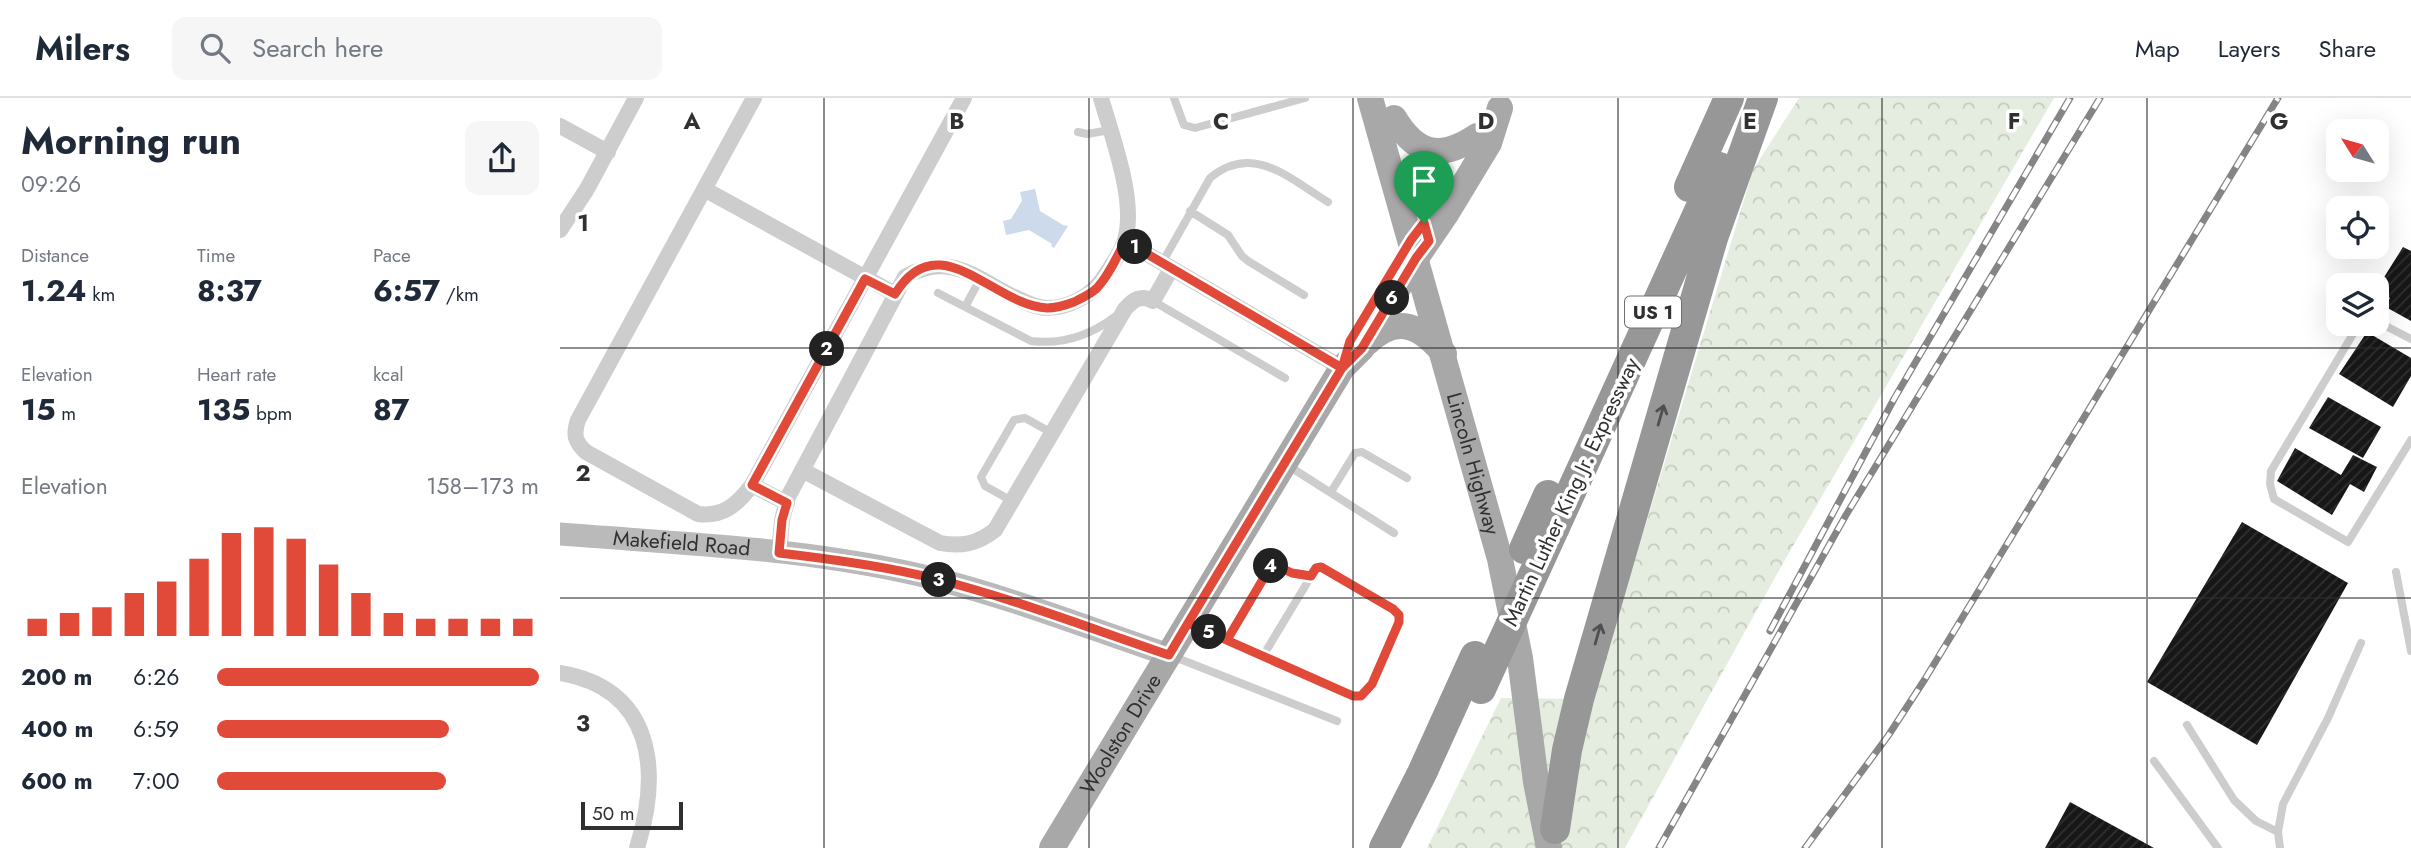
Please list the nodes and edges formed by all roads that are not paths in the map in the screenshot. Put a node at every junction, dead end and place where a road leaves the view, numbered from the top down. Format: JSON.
{"nodes":[{"id":1,"x":636,"y":98,"type":"edge"},
{"id":2,"x":754,"y":98,"type":"edge"},
{"id":3,"x":964,"y":98,"type":"edge"},
{"id":4,"x":1101,"y":98,"type":"edge"},
{"id":5,"x":1174,"y":98,"type":"edge"},
{"id":6,"x":1305,"y":98,"type":"edge"},
{"id":7,"x":1370,"y":98,"type":"edge"},
{"id":8,"x":1729,"y":98,"type":"edge"},
{"id":9,"x":1752,"y":98,"type":"edge"},
{"id":10,"x":1763,"y":98,"type":"edge"},
{"id":11,"x":1502,"y":103,"type":"edge"},
{"id":12,"x":1391,"y":108,"type":"edge"},
{"id":13,"x":560,"y":126,"type":"edge"},
{"id":14,"x":1110,"y":130,"type":"junction"},
{"id":15,"x":1078,"y":132,"type":"dead end"},
{"id":16,"x":1477,"y":135,"type":"junction"},
{"id":17,"x":608,"y":152,"type":"junction"},
{"id":18,"x":704,"y":189,"type":"junction"},
{"id":19,"x":1328,"y":202,"type":"dead end"},
{"id":20,"x":1190,"y":211,"type":"junction"},
{"id":21,"x":560,"y":230,"type":"edge"},
{"id":22,"x":1125,"y":241,"type":"junction"},
{"id":23,"x":1420,"y":241,"type":"junction"},
{"id":24,"x":1166,"y":266,"type":"junction"},
{"id":25,"x":865,"y":279,"type":"junction"},
{"id":26,"x":979,"y":279,"type":"junction"},
{"id":27,"x":938,"y":293,"type":"dead end"},
{"id":28,"x":895,"y":294,"type":"junction"},
{"id":29,"x":1304,"y":295,"type":"dead end"},
{"id":30,"x":1153,"y":301,"type":"junction"},
{"id":31,"x":965,"y":307,"type":"junction"},
{"id":32,"x":1125,"y":309,"type":"junction"},
{"id":33,"x":2389,"y":328,"type":"edge"},
{"id":34,"x":2352,"y":336,"type":"edge"},
{"id":35,"x":2411,"y":339,"type":"edge"},
{"id":36,"x":1362,"y":348,"type":"junction"},
{"id":37,"x":1444,"y":355,"type":"junction"},
{"id":38,"x":1342,"y":368,"type":"junction"},
{"id":39,"x":1285,"y":378,"type":"dead end"},
{"id":40,"x":1052,"y":433,"type":"junction"},
{"id":41,"x":2411,"y":440,"type":"edge"},
{"id":42,"x":1284,"y":463,"type":"junction"},
{"id":43,"x":802,"y":470,"type":"junction"},
{"id":44,"x":1407,"y":478,"type":"dead end"},
{"id":45,"x":752,"y":485,"type":"junction"},
{"id":46,"x":1331,"y":492,"type":"junction"},
{"id":47,"x":1012,"y":501,"type":"junction"},
{"id":48,"x":787,"y":503,"type":"junction"},
{"id":49,"x":1394,"y":533,"type":"dead end"},
{"id":50,"x":560,"y":534,"type":"edge"},
{"id":51,"x":779,"y":553,"type":"junction"},
{"id":52,"x":2396,"y":572,"type":"dead end"},
{"id":53,"x":1311,"y":576,"type":"junction"},
{"id":54,"x":1188,"y":623,"type":"junction"},
{"id":55,"x":1227,"y":640,"type":"junction"},
{"id":56,"x":2361,"y":643,"type":"dead end"},
{"id":57,"x":2411,"y":651,"type":"edge"},
{"id":58,"x":1169,"y":655,"type":"junction"},
{"id":59,"x":1264,"y":656,"type":"junction"},
{"id":60,"x":560,"y":673,"type":"edge"},
{"id":61,"x":1337,"y":721,"type":"dead end"},
{"id":62,"x":2187,"y":725,"type":"dead end"},
{"id":63,"x":2154,"y":761,"type":"dead end"},
{"id":64,"x":2278,"y":832,"type":"junction"},
{"id":65,"x":1553,"y":842,"type":"edge"},
{"id":66,"x":637,"y":848,"type":"edge"},
{"id":67,"x":1052,"y":848,"type":"edge"},
{"id":68,"x":1384,"y":848,"type":"edge"},
{"id":69,"x":1406,"y":848,"type":"edge"},
{"id":70,"x":2218,"y":848,"type":"edge"},
{"id":71,"x":2280,"y":848,"type":"edge"}],
"edges":[{"from":1,"to":17,"type":"street"},
{"from":2,"to":18,"type":"street"},
{"from":3,"to":25,"type":"street"},
{"from":4,"to":14,"type":"street"},
{"from":5,"to":6,"type":"lane"},
{"from":7,"to":23,"type":"main road"},
{"from":8,"to":68,"type":"highway","name":"Martin Luther King Jr. Expressway","number":"US 1","bridge":true},
{"from":9,"to":69,"type":"highway","name":"Martin Luther King Jr. Expressway","number":"US 1","bridge":true},
{"from":65,"to":10,"type":"highway","one_way":true},
{"from":11,"to":16,"type":"main road"},
{"from":11,"to":23,"type":"main road"},
{"from":12,"to":16,"type":"main road"},
{"from":12,"to":23,"type":"main road"},
{"from":13,"to":17,"type":"street"},
{"from":14,"to":15,"type":"lane"},
{"from":14,"to":22,"type":"street"},
{"from":16,"to":23,"type":"main road"},
{"from":17,"to":21,"type":"street"},
{"from":18,"to":25,"type":"street"},
{"from":18,"to":45,"type":"street"},
{"from":19,"to":20,"type":"lane"},
{"from":20,"to":24,"type":"lane"},
{"from":20,"to":29,"type":"lane"},
{"from":22,"to":24,"type":"street"},
{"from":22,"to":26,"type":"street"},
{"from":23,"to":36,"type":"main road","name":"Woolston Drive"},
{"from":23,"to":37,"type":"main road","name":"Lincoln Highway"},
{"from":23,"to":38,"type":"main road","name":"Woolston Drive"},
{"from":23,"to":65,"type":"main road","name":"Lincoln Highway"},
{"from":24,"to":30,"type":"street"},
{"from":24,"to":38,"type":"street"},
{"from":25,"to":28,"type":"street"},
{"from":25,"to":45,"type":"street"},
{"from":26,"to":28,"type":"street"},
{"from":26,"to":31,"type":"lane"},
{"from":27,"to":31,"type":"lane"},
{"from":28,"to":43,"type":"street"},
{"from":30,"to":32,"type":"street"},
{"from":30,"to":39,"type":"lane"},
{"from":31,"to":32,"type":"lane"},
{"from":32,"to":40,"type":"street"},
{"from":33,"to":35,"type":"lane"},
{"from":34,"to":41,"type":"lane"},
{"from":36,"to":37,"type":"main road"},
{"from":36,"to":38,"type":"main road","name":"Woolston Drive"},
{"from":37,"to":65,"type":"main road","name":"Lincoln Highway"},
{"from":38,"to":42,"type":"main road","name":"Woolston Drive"},
{"from":40,"to":47,"type":"street"},
{"from":40,"to":47,"type":"lane"},
{"from":42,"to":46,"type":"lane"},
{"from":42,"to":54,"type":"main road","name":"Woolston Drive"},
{"from":43,"to":47,"type":"street"},
{"from":43,"to":48,"type":"street"},
{"from":44,"to":46,"type":"lane"},
{"from":45,"to":48,"type":"street"},
{"from":46,"to":49,"type":"lane"},
{"from":48,"to":51,"type":"street"},
{"from":50,"to":51,"type":"street","name":"Makefield Road"},
{"from":51,"to":58,"type":"street","name":"Makefield Road"},
{"from":52,"to":57,"type":"lane"},
{"from":53,"to":55,"type":"lane"},
{"from":53,"to":59,"type":"lane"},
{"from":53,"to":59,"type":"lane"},
{"from":54,"to":55,"type":"lane"},
{"from":54,"to":58,"type":"main road","name":"Woolston Drive"},
{"from":55,"to":59,"type":"lane"},
{"from":56,"to":64,"type":"lane"},
{"from":58,"to":61,"type":"lane"},
{"from":58,"to":67,"type":"main road","name":"Woolston Drive"},
{"from":60,"to":66,"type":"street"},
{"from":62,"to":64,"type":"lane"},
{"from":63,"to":70,"type":"lane"},
{"from":64,"to":71,"type":"lane"}]}
